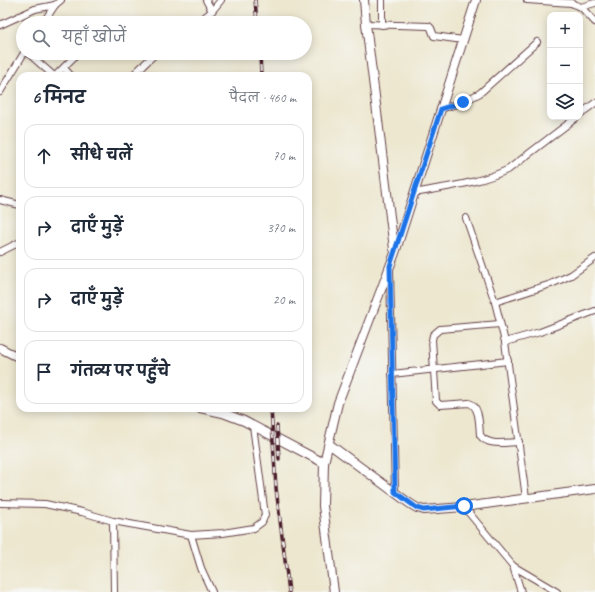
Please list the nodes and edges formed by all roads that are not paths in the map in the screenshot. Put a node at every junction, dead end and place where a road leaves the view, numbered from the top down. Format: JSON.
{"nodes":[{"id":1,"x":61,"y":0,"type":"edge"},
{"id":2,"x":206,"y":0,"type":"edge"},
{"id":3,"x":221,"y":0,"type":"edge"},
{"id":4,"x":364,"y":0,"type":"edge"},
{"id":5,"x":382,"y":0,"type":"edge"},
{"id":6,"x":476,"y":0,"type":"edge"},
{"id":7,"x":527,"y":0,"type":"edge"},
{"id":8,"x":595,"y":3,"type":"edge"},
{"id":9,"x":55,"y":5,"type":"junction"},
{"id":10,"x":581,"y":7,"type":"junction"},
{"id":11,"x":212,"y":11,"type":"junction"},
{"id":12,"x":20,"y":16,"type":"edge"},
{"id":13,"x":48,"y":16,"type":"edge"},
{"id":14,"x":206,"y":16,"type":"edge"},
{"id":15,"x":16,"y":18,"type":"edge"},
{"id":16,"x":595,"y":22,"type":"edge"},
{"id":17,"x":366,"y":24,"type":"junction"},
{"id":18,"x":0,"y":25,"type":"edge"},
{"id":19,"x":382,"y":25,"type":"junction"},
{"id":20,"x":463,"y":40,"type":"junction"},
{"id":21,"x":537,"y":42,"type":"dead end"},
{"id":22,"x":20,"y":60,"type":"edge"},
{"id":23,"x":36,"y":60,"type":"edge"},
{"id":24,"x":71,"y":60,"type":"edge"},
{"id":25,"x":149,"y":60,"type":"edge"},
{"id":26,"x":64,"y":68,"type":"junction"},
{"id":27,"x":50,"y":72,"type":"edge"},
{"id":28,"x":60,"y":72,"type":"edge"},
{"id":29,"x":68,"y":72,"type":"edge"},
{"id":30,"x":136,"y":72,"type":"edge"},
{"id":31,"x":0,"y":92,"type":"edge"},
{"id":32,"x":595,"y":103,"type":"edge"},
{"id":33,"x":441,"y":109,"type":"junction"},
{"id":34,"x":583,"y":112,"type":"edge"},
{"id":35,"x":573,"y":120,"type":"edge"},
{"id":36,"x":414,"y":193,"type":"junction"},
{"id":37,"x":0,"y":200,"type":"edge"},
{"id":38,"x":16,"y":204,"type":"edge"},
{"id":39,"x":466,"y":218,"type":"dead end"},
{"id":40,"x":16,"y":243,"type":"edge"},
{"id":41,"x":0,"y":252,"type":"edge"},
{"id":42,"x":395,"y":253,"type":"junction"},
{"id":43,"x":595,"y":258,"type":"edge"},
{"id":44,"x":390,"y":266,"type":"junction"},
{"id":45,"x":495,"y":302,"type":"junction"},
{"id":46,"x":595,"y":311,"type":"edge"},
{"id":47,"x":500,"y":324,"type":"junction"},
{"id":48,"x":505,"y":342,"type":"junction"},
{"id":49,"x":0,"y":348,"type":"edge"},
{"id":50,"x":16,"y":356,"type":"edge"},
{"id":51,"x":508,"y":361,"type":"junction"},
{"id":52,"x":434,"y":369,"type":"junction"},
{"id":53,"x":392,"y":374,"type":"junction"},
{"id":54,"x":218,"y":412,"type":"edge"},
{"id":55,"x":253,"y":426,"type":"junction"},
{"id":56,"x":519,"y":442,"type":"junction"},
{"id":57,"x":329,"y":444,"type":"junction"},
{"id":58,"x":324,"y":463,"type":"junction"},
{"id":59,"x":595,"y":489,"type":"edge"},
{"id":60,"x":395,"y":492,"type":"junction"},
{"id":61,"x":526,"y":498,"type":"junction"},
{"id":62,"x":0,"y":503,"type":"edge"},
{"id":63,"x":464,"y":506,"type":"junction"},
{"id":64,"x":114,"y":521,"type":"junction"},
{"id":65,"x":190,"y":535,"type":"junction"},
{"id":66,"x":513,"y":566,"type":"junction"},
{"id":67,"x":114,"y":592,"type":"edge"},
{"id":68,"x":212,"y":592,"type":"edge"},
{"id":69,"x":334,"y":592,"type":"edge"},
{"id":70,"x":521,"y":592,"type":"edge"},
{"id":71,"x":557,"y":592,"type":"edge"}],
"edges":[{"from":1,"to":9,"type":"street"},
{"from":2,"to":11,"type":"street"},
{"from":3,"to":11,"type":"street"},
{"from":4,"to":17,"type":"street"},
{"from":5,"to":19,"type":"street"},
{"from":6,"to":20,"type":"street"},
{"from":7,"to":10,"type":"street"},
{"from":8,"to":10,"type":"street"},
{"from":9,"to":12,"type":"street"},
{"from":9,"to":13,"type":"street"},
{"from":10,"to":16,"type":"street"},
{"from":11,"to":14,"type":"street"},
{"from":15,"to":18,"type":"street"},
{"from":17,"to":19,"type":"street"},
{"from":17,"to":42,"type":"street"},
{"from":19,"to":20,"type":"street"},
{"from":20,"to":33,"type":"street"},
{"from":21,"to":33,"type":"street"},
{"from":22,"to":31,"type":"street"},
{"from":23,"to":27,"type":"street"},
{"from":24,"to":26,"type":"street"},
{"from":25,"to":30,"type":"street"},
{"from":26,"to":28,"type":"street"},
{"from":26,"to":29,"type":"street"},
{"from":32,"to":34,"type":"street"},
{"from":33,"to":36,"type":"street"},
{"from":35,"to":36,"type":"street"},
{"from":36,"to":42,"type":"street"},
{"from":37,"to":38,"type":"street"},
{"from":39,"to":45,"type":"street"},
{"from":40,"to":41,"type":"street"},
{"from":42,"to":44,"type":"street"},
{"from":43,"to":45,"type":"street"},
{"from":44,"to":53,"type":"street"},
{"from":44,"to":57,"type":"street"},
{"from":45,"to":47,"type":"street"},
{"from":46,"to":48,"type":"street"},
{"from":47,"to":48,"type":"street"},
{"from":47,"to":52,"type":"street"},
{"from":48,"to":51,"type":"street"},
{"from":49,"to":50,"type":"street"},
{"from":51,"to":52,"type":"street"},
{"from":51,"to":56,"type":"street"},
{"from":52,"to":53,"type":"street"},
{"from":52,"to":56,"type":"street"},
{"from":53,"to":60,"type":"street"},
{"from":54,"to":55,"type":"street"},
{"from":55,"to":58,"type":"street"},
{"from":55,"to":65,"type":"street"},
{"from":56,"to":61,"type":"street"},
{"from":57,"to":58,"type":"street"},
{"from":57,"to":60,"type":"street"},
{"from":58,"to":69,"type":"street"},
{"from":59,"to":61,"type":"street"},
{"from":60,"to":63,"type":"street"},
{"from":61,"to":63,"type":"street"},
{"from":62,"to":64,"type":"street"},
{"from":63,"to":66,"type":"street"},
{"from":64,"to":65,"type":"street"},
{"from":64,"to":67,"type":"street"},
{"from":65,"to":68,"type":"street"},
{"from":66,"to":70,"type":"street"},
{"from":66,"to":71,"type":"street"}]}
